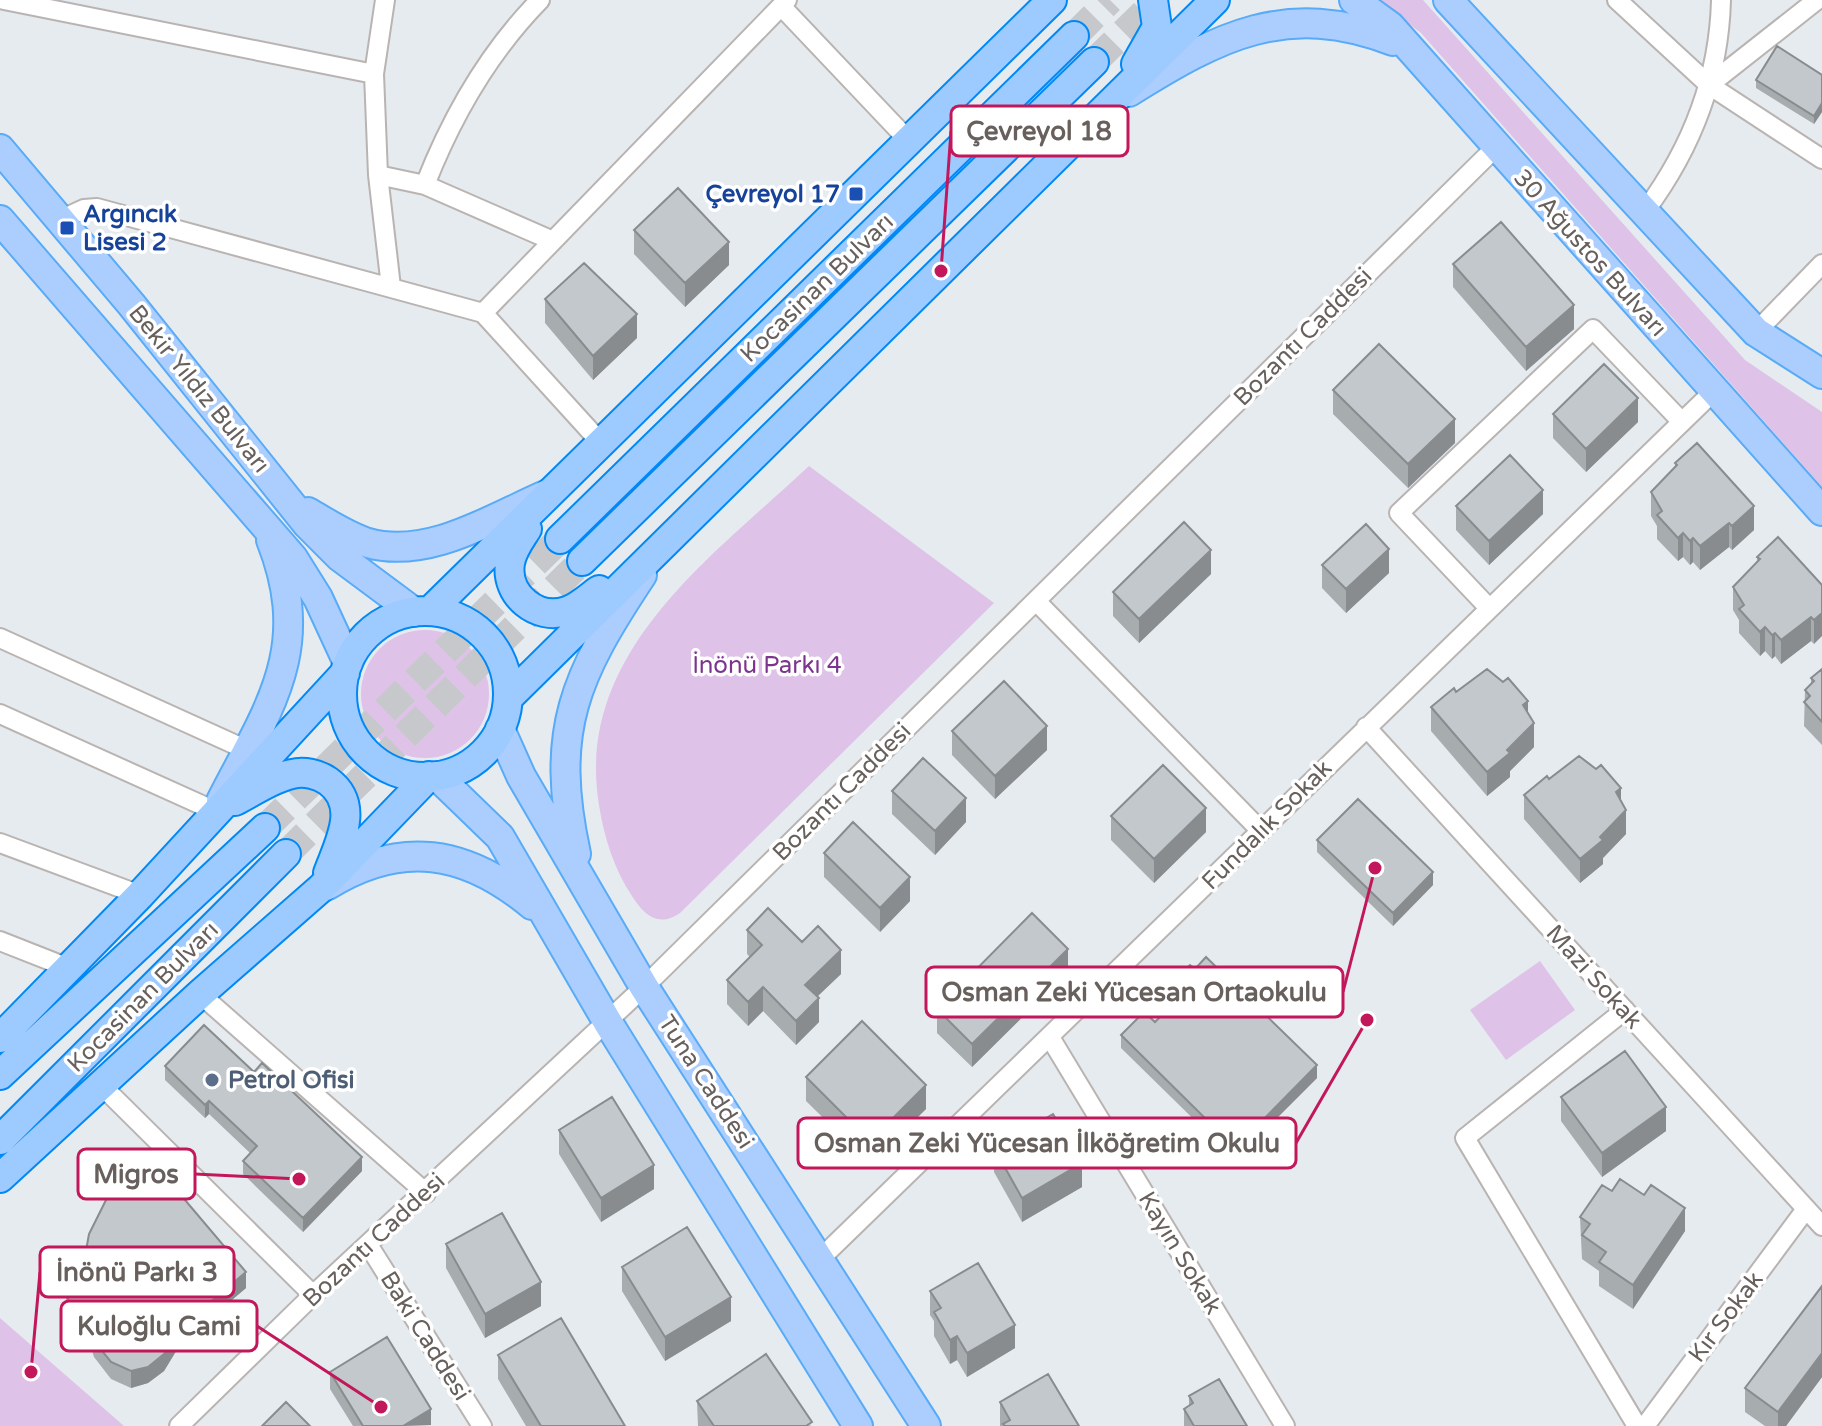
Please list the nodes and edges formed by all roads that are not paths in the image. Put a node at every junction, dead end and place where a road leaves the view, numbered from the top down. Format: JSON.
{"nodes":[{"id":1,"x":4,"y":0,"type":"edge"},
{"id":2,"x":385,"y":0,"type":"edge"},
{"id":3,"x":540,"y":0,"type":"edge"},
{"id":4,"x":1052,"y":0,"type":"edge"},
{"id":5,"x":1063,"y":0,"type":"edge"},
{"id":6,"x":1153,"y":0,"type":"edge"},
{"id":7,"x":1215,"y":0,"type":"edge"},
{"id":8,"x":1354,"y":0,"type":"edge"},
{"id":9,"x":1448,"y":0,"type":"edge"},
{"id":10,"x":1617,"y":0,"type":"edge"},
{"id":11,"x":1721,"y":0,"type":"edge"},
{"id":12,"x":784,"y":3,"type":"edge"},
{"id":13,"x":1817,"y":6,"type":"edge"},
{"id":14,"x":1030,"y":22,"type":"junction"},
{"id":15,"x":1074,"y":36,"type":"tunnel mouth"},
{"id":16,"x":1411,"y":51,"type":"junction"},
{"id":17,"x":1094,"y":62,"type":"tunnel mouth"},
{"id":18,"x":374,"y":74,"type":"junction"},
{"id":19,"x":1709,"y":85,"type":"junction"},
{"id":20,"x":1109,"y":105,"type":"junction"},
{"id":21,"x":909,"y":141,"type":"junction"},
{"id":22,"x":1495,"y":148,"type":"junction"},
{"id":23,"x":0,"y":149,"type":"edge"},
{"id":24,"x":1822,"y":159,"type":"edge"},
{"id":25,"x":378,"y":175,"type":"junction"},
{"id":26,"x":425,"y":185,"type":"junction"},
{"id":27,"x":1645,"y":211,"type":"junction"},
{"id":28,"x":0,"y":220,"type":"edge"},
{"id":29,"x":60,"y":220,"type":"junction"},
{"id":30,"x":553,"y":241,"type":"junction"},
{"id":31,"x":1822,"y":264,"type":"edge"},
{"id":32,"x":391,"y":287,"type":"junction"},
{"id":33,"x":483,"y":313,"type":"junction"},
{"id":34,"x":1756,"y":332,"type":"junction"},
{"id":35,"x":1822,"y":374,"type":"edge"},
{"id":36,"x":1714,"y":391,"type":"junction"},
{"id":37,"x":1682,"y":422,"type":"junction"},
{"id":38,"x":602,"y":444,"type":"junction"},
{"id":39,"x":553,"y":492,"type":"junction"},
{"id":40,"x":292,"y":503,"type":"junction"},
{"id":41,"x":1822,"y":511,"type":"edge"},
{"id":42,"x":265,"y":525,"type":"junction"},
{"id":43,"x":560,"y":539,"type":"tunnel mouth"},
{"id":44,"x":659,"y":548,"type":"junction"},
{"id":45,"x":582,"y":561,"type":"tunnel mouth"},
{"id":46,"x":1036,"y":601,"type":"junction"},
{"id":47,"x":1489,"y":608,"type":"junction"},
{"id":48,"x":422,"y":612,"type":"junction"},
{"id":49,"x":0,"y":638,"type":"edge"},
{"id":50,"x":347,"y":668,"type":"junction"},
{"id":51,"x":508,"y":698,"type":"junction"},
{"id":52,"x":0,"y":714,"type":"edge"},
{"id":53,"x":1366,"y":727,"type":"junction"},
{"id":54,"x":500,"y":729,"type":"junction"},
{"id":55,"x":247,"y":750,"type":"junction"},
{"id":56,"x":433,"y":776,"type":"junction"},
{"id":57,"x":215,"y":811,"type":"junction"},
{"id":58,"x":265,"y":828,"type":"tunnel mouth"},
{"id":59,"x":1261,"y":831,"type":"junction"},
{"id":60,"x":0,"y":843,"type":"edge"},
{"id":61,"x":286,"y":854,"type":"tunnel mouth"},
{"id":62,"x":585,"y":885,"type":"junction"},
{"id":63,"x":321,"y":888,"type":"junction"},
{"id":64,"x":140,"y":895,"type":"junction"},
{"id":65,"x":546,"y":917,"type":"junction"},
{"id":66,"x":0,"y":941,"type":"edge"},
{"id":67,"x":66,"y":967,"type":"junction"},
{"id":68,"x":644,"y":987,"type":"junction"},
{"id":69,"x":200,"y":994,"type":"junction"},
{"id":70,"x":1625,"y":1010,"type":"junction"},
{"id":71,"x":607,"y":1021,"type":"junction"},
{"id":72,"x":0,"y":1024,"type":"edge"},
{"id":73,"x":0,"y":1038,"type":"edge"},
{"id":74,"x":1051,"y":1039,"type":"junction"},
{"id":75,"x":0,"y":1075,"type":"edge"},
{"id":76,"x":101,"y":1085,"type":"junction"},
{"id":77,"x":0,"y":1140,"type":"edge"},
{"id":78,"x":0,"y":1178,"type":"edge"},
{"id":79,"x":426,"y":1193,"type":"junction"},
{"id":80,"x":1806,"y":1209,"type":"junction"},
{"id":81,"x":1822,"y":1226,"type":"edge"},
{"id":82,"x":369,"y":1246,"type":"junction"},
{"id":83,"x":821,"y":1258,"type":"junction"},
{"id":84,"x":313,"y":1295,"type":"junction"},
{"id":85,"x":179,"y":1426,"type":"edge"},
{"id":86,"x":482,"y":1426,"type":"edge"},
{"id":87,"x":858,"y":1426,"type":"edge"},
{"id":88,"x":926,"y":1426,"type":"edge"},
{"id":89,"x":1285,"y":1426,"type":"edge"},
{"id":90,"x":1637,"y":1426,"type":"edge"},
{"id":91,"x":1645,"y":1426,"type":"edge"}],
"edges":[{"from":1,"to":18,"type":"street"},
{"from":2,"to":18,"type":"street"},
{"from":3,"to":26,"type":"street"},
{"from":4,"to":14,"type":"highway"},
{"from":5,"to":14,"type":"highway"},
{"from":6,"to":20,"type":"highway"},
{"from":7,"to":20,"type":"highway"},
{"from":8,"to":16,"type":"main road","name":"30 Ağustos Bulvarı"},
{"from":9,"to":27,"type":"main road"},
{"from":10,"to":19,"type":"street"},
{"from":11,"to":19,"type":"street"},
{"from":12,"to":21,"type":"street"},
{"from":12,"to":30,"type":"street"},
{"from":13,"to":19,"type":"street"},
{"from":14,"to":21,"type":"highway"},
{"from":15,"to":43,"type":"highway","name":"Kocasinan Bulvarı"},
{"from":16,"to":20,"type":"main road"},
{"from":16,"to":22,"type":"main road","name":"30 Ağustos Bulvarı"},
{"from":17,"to":45,"type":"highway","name":"Kocasinan Bulvarı"},
{"from":18,"to":25,"type":"street"},
{"from":19,"to":24,"type":"street"},
{"from":19,"to":27,"type":"street"},
{"from":20,"to":44,"type":"highway"},
{"from":21,"to":38,"type":"highway"},
{"from":22,"to":36,"type":"main road","name":"30 Ağustos Bulvarı"},
{"from":22,"to":46,"type":"street","name":"Bozantı Caddesi"},
{"from":23,"to":29,"type":"main road","name":"Bekir Yıldız Bulvarı"},
{"from":25,"to":26,"type":"street"},
{"from":25,"to":32,"type":"street"},
{"from":26,"to":30,"type":"street"},
{"from":27,"to":34,"type":"main road"},
{"from":28,"to":42,"type":"main road","name":"Bekir Yıldız Bulvarı"},
{"from":29,"to":32,"type":"street"},
{"from":29,"to":40,"type":"main road","name":"Bekir Yıldız Bulvarı"},
{"from":30,"to":33,"type":"street"},
{"from":31,"to":34,"type":"street"},
{"from":32,"to":33,"type":"street"},
{"from":33,"to":38,"type":"street"},
{"from":34,"to":35,"type":"main road"},
{"from":36,"to":37,"type":"street","name":"Fundalık Sokak"},
{"from":36,"to":41,"type":"main road","name":"30 Ağustos Bulvarı"},
{"from":37,"to":47,"type":"street","name":"Fundalık Sokak"},
{"from":37,"to":47,"type":"street"},
{"from":38,"to":39,"type":"highway"},
{"from":39,"to":40,"type":"main road"},
{"from":39,"to":44,"type":"highway"},
{"from":39,"to":48,"type":"highway"},
{"from":40,"to":48,"type":"main road","name":"Bekir Yıldız Bulvarı"},
{"from":42,"to":50,"type":"main road","name":"Bekir Yıldız Bulvarı"},
{"from":42,"to":55,"type":"main road"},
{"from":44,"to":51,"type":"highway"},
{"from":44,"to":62,"type":"main road"},
{"from":46,"to":59,"type":"street"},
{"from":46,"to":68,"type":"street","name":"Bozantı Caddesi"},
{"from":47,"to":53,"type":"street","name":"Fundalık Sokak"},
{"from":48,"to":50,"type":"highway"},
{"from":48,"to":51,"type":"highway"},
{"from":49,"to":55,"type":"street"},
{"from":50,"to":56,"type":"highway"},
{"from":50,"to":57,"type":"highway"},
{"from":51,"to":54,"type":"highway"},
{"from":52,"to":57,"type":"street"},
{"from":53,"to":59,"type":"street","name":"Fundalık Sokak"},
{"from":53,"to":70,"type":"street","name":"Mazi Sokak"},
{"from":54,"to":56,"type":"highway"},
{"from":54,"to":62,"type":"main road","name":"Tuna Caddesi"},
{"from":55,"to":57,"type":"main road"},
{"from":56,"to":63,"type":"highway"},
{"from":56,"to":65,"type":"main road"},
{"from":57,"to":63,"type":"highway"},
{"from":57,"to":64,"type":"highway"},
{"from":58,"to":75,"type":"highway","name":"Kocasinan Bulvarı"},
{"from":59,"to":74,"type":"street","name":"Fundalık Sokak"},
{"from":60,"to":64,"type":"street"},
{"from":61,"to":77,"type":"highway","name":"Kocasinan Bulvarı"},
{"from":62,"to":68,"type":"main road","name":"Tuna Caddesi"},
{"from":63,"to":65,"type":"main road"},
{"from":63,"to":69,"type":"highway"},
{"from":64,"to":67,"type":"highway"},
{"from":65,"to":71,"type":"main road"},
{"from":66,"to":67,"type":"street"},
{"from":67,"to":72,"type":"street"},
{"from":67,"to":73,"type":"highway"},
{"from":68,"to":71,"type":"street","name":"Bozantı Caddesi"},
{"from":68,"to":83,"type":"main road","name":"Tuna Caddesi"},
{"from":69,"to":76,"type":"highway"},
{"from":69,"to":79,"type":"street"},
{"from":70,"to":80,"type":"street","name":"Mazi Sokak"},
{"from":70,"to":90,"type":"street"},
{"from":71,"to":79,"type":"street","name":"Bozantı Caddesi"},
{"from":71,"to":87,"type":"main road"},
{"from":74,"to":83,"type":"street","name":"Fundalık Sokak"},
{"from":74,"to":89,"type":"street","name":"Kayın Sokak"},
{"from":76,"to":78,"type":"highway"},
{"from":76,"to":84,"type":"street"},
{"from":79,"to":82,"type":"street","name":"Bozantı Caddesi"},
{"from":80,"to":81,"type":"street","name":"Mazi Sokak"},
{"from":80,"to":91,"type":"street","name":"Kır Sokak"},
{"from":82,"to":84,"type":"street","name":"Bozantı Caddesi"},
{"from":82,"to":86,"type":"street","name":"Baki Caddesi"},
{"from":83,"to":88,"type":"main road","name":"Tuna Caddesi"},
{"from":84,"to":85,"type":"street","name":"Bozantı Caddesi"}]}
